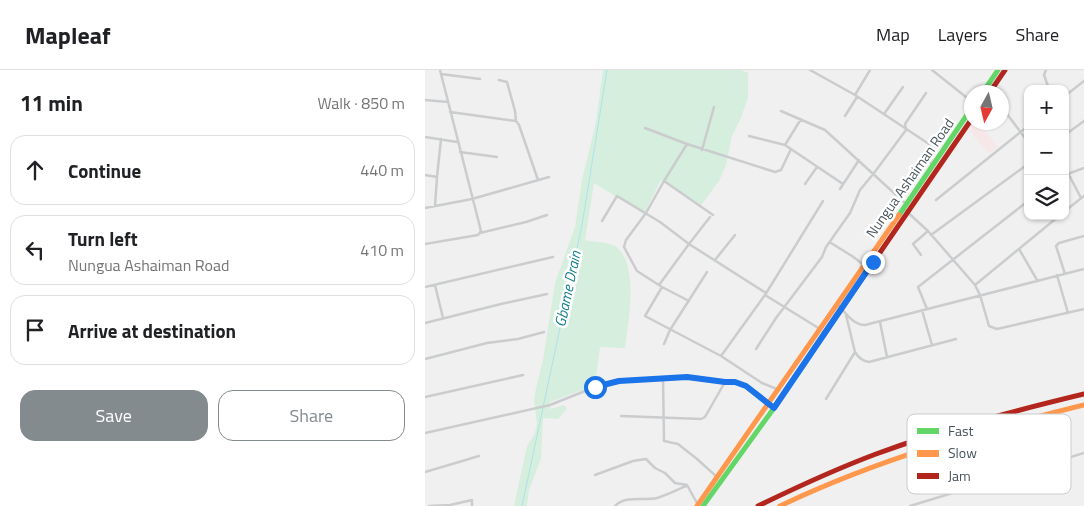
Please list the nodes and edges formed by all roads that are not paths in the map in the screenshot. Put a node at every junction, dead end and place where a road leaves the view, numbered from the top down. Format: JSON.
{"nodes":[{"id":1,"x":810,"y":70,"type":"edge"},
{"id":2,"x":870,"y":70,"type":"edge"},
{"id":3,"x":932,"y":70,"type":"edge"},
{"id":4,"x":998,"y":70,"type":"edge"},
{"id":5,"x":1005,"y":70,"type":"edge"},
{"id":6,"x":1046,"y":70,"type":"edge"},
{"id":7,"x":440,"y":72,"type":"edge"},
{"id":8,"x":480,"y":79,"type":"dead end"},
{"id":9,"x":499,"y":80,"type":"dead end"},
{"id":10,"x":1084,"y":81,"type":"edge"},
{"id":11,"x":988,"y":85,"type":"edge"},
{"id":12,"x":995,"y":85,"type":"edge"},
{"id":13,"x":1047,"y":85,"type":"edge"},
{"id":14,"x":903,"y":87,"type":"dead end"},
{"id":15,"x":1069,"y":93,"type":"edge"},
{"id":16,"x":926,"y":94,"type":"dead end"},
{"id":17,"x":964,"y":95,"type":"edge"},
{"id":18,"x":856,"y":96,"type":"junction"},
{"id":19,"x":425,"y":100,"type":"edge"},
{"id":20,"x":447,"y":102,"type":"junction"},
{"id":21,"x":714,"y":107,"type":"dead end"},
{"id":22,"x":450,"y":112,"type":"junction"},
{"id":23,"x":781,"y":112,"type":"dead end"},
{"id":24,"x":884,"y":114,"type":"junction"},
{"id":25,"x":845,"y":116,"type":"dead end"},
{"id":26,"x":1009,"y":117,"type":"edge"},
{"id":27,"x":801,"y":119,"type":"junction"},
{"id":28,"x":964,"y":119,"type":"edge"},
{"id":29,"x":516,"y":120,"type":"junction"},
{"id":30,"x":1084,"y":121,"type":"edge"},
{"id":31,"x":645,"y":128,"type":"dead end"},
{"id":32,"x":1024,"y":128,"type":"edge"},
{"id":33,"x":906,"y":130,"type":"junction"},
{"id":34,"x":964,"y":130,"type":"edge"},
{"id":35,"x":1020,"y":131,"type":"junction"},
{"id":36,"x":1069,"y":132,"type":"edge"},
{"id":37,"x":749,"y":136,"type":"dead end"},
{"id":38,"x":1024,"y":136,"type":"edge"},
{"id":39,"x":425,"y":137,"type":"edge"},
{"id":40,"x":441,"y":139,"type":"junction"},
{"id":41,"x":457,"y":142,"type":"junction"},
{"id":42,"x":687,"y":144,"type":"junction"},
{"id":43,"x":785,"y":145,"type":"junction"},
{"id":44,"x":791,"y":148,"type":"junction"},
{"id":45,"x":703,"y":150,"type":"junction"},
{"id":46,"x":460,"y":152,"type":"junction"},
{"id":47,"x":497,"y":157,"type":"dead end"},
{"id":48,"x":859,"y":160,"type":"junction"},
{"id":49,"x":932,"y":166,"type":"junction"},
{"id":50,"x":817,"y":167,"type":"junction"},
{"id":51,"x":1024,"y":167,"type":"edge"},
{"id":52,"x":1084,"y":168,"type":"edge"},
{"id":53,"x":1069,"y":173,"type":"edge"},
{"id":54,"x":875,"y":174,"type":"junction"},
{"id":55,"x":425,"y":175,"type":"edge"},
{"id":56,"x":1068,"y":175,"type":"edge"},
{"id":57,"x":437,"y":177,"type":"junction"},
{"id":58,"x":549,"y":177,"type":"dead end"},
{"id":59,"x":538,"y":180,"type":"junction"},
{"id":60,"x":664,"y":181,"type":"junction"},
{"id":61,"x":805,"y":184,"type":"dead end"},
{"id":62,"x":843,"y":184,"type":"junction"},
{"id":63,"x":839,"y":189,"type":"dead end"},
{"id":64,"x":1082,"y":197,"type":"edge"},
{"id":65,"x":471,"y":199,"type":"junction"},
{"id":66,"x":936,"y":200,"type":"dead end"},
{"id":67,"x":823,"y":201,"type":"dead end"},
{"id":68,"x":1024,"y":204,"type":"edge"},
{"id":69,"x":435,"y":206,"type":"junction"},
{"id":70,"x":905,"y":206,"type":"junction"},
{"id":71,"x":425,"y":208,"type":"edge"},
{"id":72,"x":1069,"y":208,"type":"edge"},
{"id":73,"x":909,"y":212,"type":"junction"},
{"id":74,"x":646,"y":213,"type":"junction"},
{"id":75,"x":547,"y":215,"type":"dead end"},
{"id":76,"x":1054,"y":220,"type":"edge"},
{"id":77,"x":602,"y":221,"type":"dead end"},
{"id":78,"x":928,"y":231,"type":"junction"},
{"id":79,"x":480,"y":233,"type":"junction"},
{"id":80,"x":735,"y":234,"type":"dead end"},
{"id":81,"x":931,"y":235,"type":"junction"},
{"id":82,"x":1084,"y":236,"type":"edge"},
{"id":83,"x":831,"y":243,"type":"junction"},
{"id":84,"x":425,"y":244,"type":"edge"},
{"id":85,"x":689,"y":244,"type":"junction"},
{"id":86,"x":1019,"y":249,"type":"junction"},
{"id":87,"x":921,"y":255,"type":"dead end"},
{"id":88,"x":553,"y":257,"type":"dead end"},
{"id":89,"x":952,"y":259,"type":"junction"},
{"id":90,"x":715,"y":260,"type":"junction"},
{"id":91,"x":864,"y":265,"type":"junction"},
{"id":92,"x":1084,"y":269,"type":"edge"},
{"id":93,"x":707,"y":272,"type":"dead end"},
{"id":94,"x":1065,"y":274,"type":"junction"},
{"id":95,"x":1057,"y":275,"type":"junction"},
{"id":96,"x":1037,"y":280,"type":"junction"},
{"id":97,"x":435,"y":285,"type":"junction"},
{"id":98,"x":975,"y":285,"type":"junction"},
{"id":99,"x":660,"y":286,"type":"junction"},
{"id":100,"x":425,"y":287,"type":"edge"},
{"id":101,"x":547,"y":294,"type":"dead end"},
{"id":102,"x":766,"y":294,"type":"junction"},
{"id":103,"x":980,"y":295,"type":"junction"},
{"id":104,"x":689,"y":301,"type":"junction"},
{"id":105,"x":785,"y":306,"type":"junction"},
{"id":106,"x":839,"y":306,"type":"junction"},
{"id":107,"x":927,"y":308,"type":"junction"},
{"id":108,"x":1084,"y":309,"type":"edge"},
{"id":109,"x":922,"y":310,"type":"junction"},
{"id":110,"x":1068,"y":313,"type":"junction"},
{"id":111,"x":846,"y":314,"type":"junction"},
{"id":112,"x":443,"y":318,"type":"junction"},
{"id":113,"x":880,"y":322,"type":"junction"},
{"id":114,"x":425,"y":323,"type":"edge"},
{"id":115,"x":820,"y":329,"type":"junction"},
{"id":116,"x":670,"y":330,"type":"junction"},
{"id":117,"x":544,"y":332,"type":"dead end"},
{"id":118,"x":956,"y":339,"type":"dead end"},
{"id":119,"x":664,"y":344,"type":"dead end"},
{"id":120,"x":932,"y":345,"type":"junction"},
{"id":121,"x":756,"y":349,"type":"dead end"},
{"id":122,"x":855,"y":352,"type":"junction"},
{"id":123,"x":721,"y":356,"type":"junction"},
{"id":124,"x":887,"y":357,"type":"junction"},
{"id":125,"x":425,"y":360,"type":"edge"},
{"id":126,"x":523,"y":375,"type":"dead end"},
{"id":127,"x":663,"y":378,"type":"junction"},
{"id":128,"x":725,"y":382,"type":"junction"},
{"id":129,"x":779,"y":390,"type":"junction"},
{"id":130,"x":1084,"y":394,"type":"edge"},
{"id":131,"x":425,"y":397,"type":"edge"},
{"id":132,"x":826,"y":399,"type":"dead end"},
{"id":133,"x":1084,"y":404,"type":"edge"},
{"id":134,"x":772,"y":406,"type":"junction"},
{"id":135,"x":1007,"y":414,"type":"edge"},
{"id":136,"x":1047,"y":414,"type":"edge"},
{"id":137,"x":621,"y":416,"type":"dead end"},
{"id":138,"x":663,"y":419,"type":"junction"},
{"id":139,"x":425,"y":433,"type":"edge"},
{"id":140,"x":907,"y":443,"type":"edge"},
{"id":141,"x":1084,"y":453,"type":"edge"},
{"id":142,"x":907,"y":454,"type":"edge"},
{"id":143,"x":479,"y":456,"type":"dead end"},
{"id":144,"x":1071,"y":457,"type":"edge"},
{"id":145,"x":425,"y":472,"type":"edge"},
{"id":146,"x":595,"y":475,"type":"dead end"},
{"id":147,"x":717,"y":478,"type":"junction"},
{"id":148,"x":687,"y":485,"type":"junction"},
{"id":149,"x":949,"y":494,"type":"edge"},
{"id":150,"x":431,"y":506,"type":"edge"},
{"id":151,"x":472,"y":506,"type":"edge"},
{"id":152,"x":615,"y":506,"type":"edge"},
{"id":153,"x":700,"y":506,"type":"edge"},
{"id":154,"x":758,"y":506,"type":"edge"},
{"id":155,"x":780,"y":506,"type":"edge"},
{"id":156,"x":910,"y":506,"type":"edge"}],
"edges":[{"from":1,"to":18,"type":"street"},
{"from":2,"to":18,"type":"street"},
{"from":3,"to":17,"type":"street"},
{"from":4,"to":11,"type":"main road"},
{"from":5,"to":12,"type":"main road"},
{"from":6,"to":13,"type":"street"},
{"from":7,"to":8,"type":"street"},
{"from":7,"to":20,"type":"street"},
{"from":9,"to":29,"type":"street"},
{"from":10,"to":15,"type":"street"},
{"from":14,"to":24,"type":"street"},
{"from":16,"to":33,"type":"street"},
{"from":18,"to":24,"type":"street"},
{"from":18,"to":25,"type":"street"},
{"from":19,"to":20,"type":"street"},
{"from":20,"to":22,"type":"street"},
{"from":21,"to":45,"type":"street"},
{"from":22,"to":29,"type":"street"},
{"from":22,"to":41,"type":"street"},
{"from":23,"to":27,"type":"street"},
{"from":24,"to":33,"type":"street"},
{"from":26,"to":35,"type":"street"},
{"from":27,"to":43,"type":"street"},
{"from":27,"to":48,"type":"street"},
{"from":28,"to":49,"type":"main road","name":"Nungua Ashaiman Road"},
{"from":29,"to":59,"type":"street"},
{"from":30,"to":36,"type":"street"},
{"from":31,"to":42,"type":"street"},
{"from":32,"to":35,"type":"street"},
{"from":33,"to":49,"type":"street"},
{"from":33,"to":54,"type":"street"},
{"from":34,"to":73,"type":"main road","name":"Nungua Ashaiman Road"},
{"from":35,"to":38,"type":"street"},
{"from":35,"to":66,"type":"street"},
{"from":37,"to":43,"type":"street"},
{"from":39,"to":40,"type":"street"},
{"from":40,"to":41,"type":"street"},
{"from":40,"to":57,"type":"street"},
{"from":41,"to":46,"type":"street"},
{"from":42,"to":45,"type":"street"},
{"from":42,"to":60,"type":"street"},
{"from":43,"to":44,"type":"street"},
{"from":44,"to":45,"type":"street"},
{"from":44,"to":50,"type":"street"},
{"from":46,"to":47,"type":"street"},
{"from":46,"to":65,"type":"street"},
{"from":48,"to":54,"type":"street"},
{"from":48,"to":62,"type":"street"},
{"from":49,"to":70,"type":"main road","name":"Nungua Ashaiman Road"},
{"from":50,"to":61,"type":"street"},
{"from":50,"to":62,"type":"street"},
{"from":51,"to":81,"type":"street"},
{"from":52,"to":53,"type":"street"},
{"from":54,"to":70,"type":"street"},
{"from":54,"to":83,"type":"street"},
{"from":55,"to":57,"type":"street"},
{"from":56,"to":64,"type":"street"},
{"from":57,"to":69,"type":"street"},
{"from":58,"to":59,"type":"street"},
{"from":59,"to":65,"type":"street"},
{"from":60,"to":74,"type":"street"},
{"from":60,"to":85,"type":"street"},
{"from":62,"to":63,"type":"street"},
{"from":64,"to":72,"type":"street"},
{"from":65,"to":69,"type":"street"},
{"from":65,"to":79,"type":"street"},
{"from":67,"to":102,"type":"street"},
{"from":68,"to":89,"type":"street"},
{"from":69,"to":71,"type":"street"},
{"from":70,"to":73,"type":"street"},
{"from":70,"to":91,"type":"main road","name":"Nungua Ashaiman Road"},
{"from":73,"to":78,"type":"street"},
{"from":73,"to":106,"type":"main road","name":"Nungua Ashaiman Road"},
{"from":74,"to":77,"type":"street"},
{"from":74,"to":85,"type":"street"},
{"from":74,"to":99,"type":"street"},
{"from":75,"to":79,"type":"street"},
{"from":76,"to":86,"type":"street"},
{"from":78,"to":81,"type":"street"},
{"from":78,"to":87,"type":"street"},
{"from":79,"to":84,"type":"street"},
{"from":80,"to":90,"type":"street"},
{"from":81,"to":89,"type":"street"},
{"from":82,"to":94,"type":"street"},
{"from":83,"to":91,"type":"street"},
{"from":83,"to":105,"type":"street"},
{"from":85,"to":90,"type":"street"},
{"from":85,"to":99,"type":"street"},
{"from":86,"to":96,"type":"street"},
{"from":86,"to":98,"type":"street"},
{"from":88,"to":97,"type":"street"},
{"from":89,"to":98,"type":"street"},
{"from":89,"to":107,"type":"street"},
{"from":90,"to":102,"type":"street"},
{"from":91,"to":106,"type":"main road","name":"Nungua Ashaiman Road"},
{"from":92,"to":94,"type":"street"},
{"from":93,"to":104,"type":"street"},
{"from":94,"to":95,"type":"street"},
{"from":95,"to":96,"type":"street"},
{"from":95,"to":110,"type":"street"},
{"from":96,"to":103,"type":"street"},
{"from":97,"to":100,"type":"street"},
{"from":97,"to":112,"type":"street"},
{"from":98,"to":103,"type":"street"},
{"from":99,"to":104,"type":"street"},
{"from":99,"to":116,"type":"street"},
{"from":101,"to":112,"type":"street"},
{"from":102,"to":105,"type":"street"},
{"from":102,"to":123,"type":"street"},
{"from":103,"to":107,"type":"street"},
{"from":103,"to":110,"type":"street"},
{"from":104,"to":116,"type":"street"},
{"from":105,"to":115,"type":"street"},
{"from":105,"to":121,"type":"street"},
{"from":106,"to":111,"type":"street"},
{"from":106,"to":115,"type":"main road","name":"Nungua Ashaiman Road"},
{"from":106,"to":134,"type":"main road","name":"Nungua Ashaiman Road"},
{"from":107,"to":109,"type":"street"},
{"from":108,"to":110,"type":"street"},
{"from":109,"to":113,"type":"street"},
{"from":109,"to":120,"type":"street"},
{"from":111,"to":113,"type":"street"},
{"from":111,"to":122,"type":"street"},
{"from":112,"to":114,"type":"street"},
{"from":113,"to":124,"type":"street"},
{"from":115,"to":129,"type":"main road","name":"Nungua Ashaiman Road"},
{"from":116,"to":119,"type":"street"},
{"from":116,"to":123,"type":"street"},
{"from":117,"to":125,"type":"street"},
{"from":118,"to":120,"type":"street"},
{"from":120,"to":124,"type":"street"},
{"from":122,"to":124,"type":"street"},
{"from":122,"to":132,"type":"street"},
{"from":123,"to":129,"type":"street"},
{"from":126,"to":131,"type":"street"},
{"from":127,"to":128,"type":"street"},
{"from":127,"to":138,"type":"street"},
{"from":127,"to":139,"type":"street"},
{"from":128,"to":134,"type":"street"},
{"from":128,"to":138,"type":"street"},
{"from":129,"to":134,"type":"main road","name":"Nungua Ashaiman Road"},
{"from":130,"to":135,"type":"main road"},
{"from":133,"to":136,"type":"main road"},
{"from":134,"to":147,"type":"main road","name":"Nungua Ashaiman Road"},
{"from":134,"to":153,"type":"main road","name":"Nungua Ashaiman Road"},
{"from":137,"to":138,"type":"street"},
{"from":138,"to":147,"type":"street"},
{"from":140,"to":154,"type":"main road"},
{"from":141,"to":144,"type":"street"},
{"from":142,"to":155,"type":"main road"},
{"from":143,"to":145,"type":"street"},
{"from":146,"to":148,"type":"street"},
{"from":147,"to":153,"type":"main road","name":"Nungua Ashaiman Road"},
{"from":148,"to":152,"type":"street"},
{"from":148,"to":153,"type":"street"},
{"from":149,"to":156,"type":"street"},
{"from":150,"to":151,"type":"street"}]}
